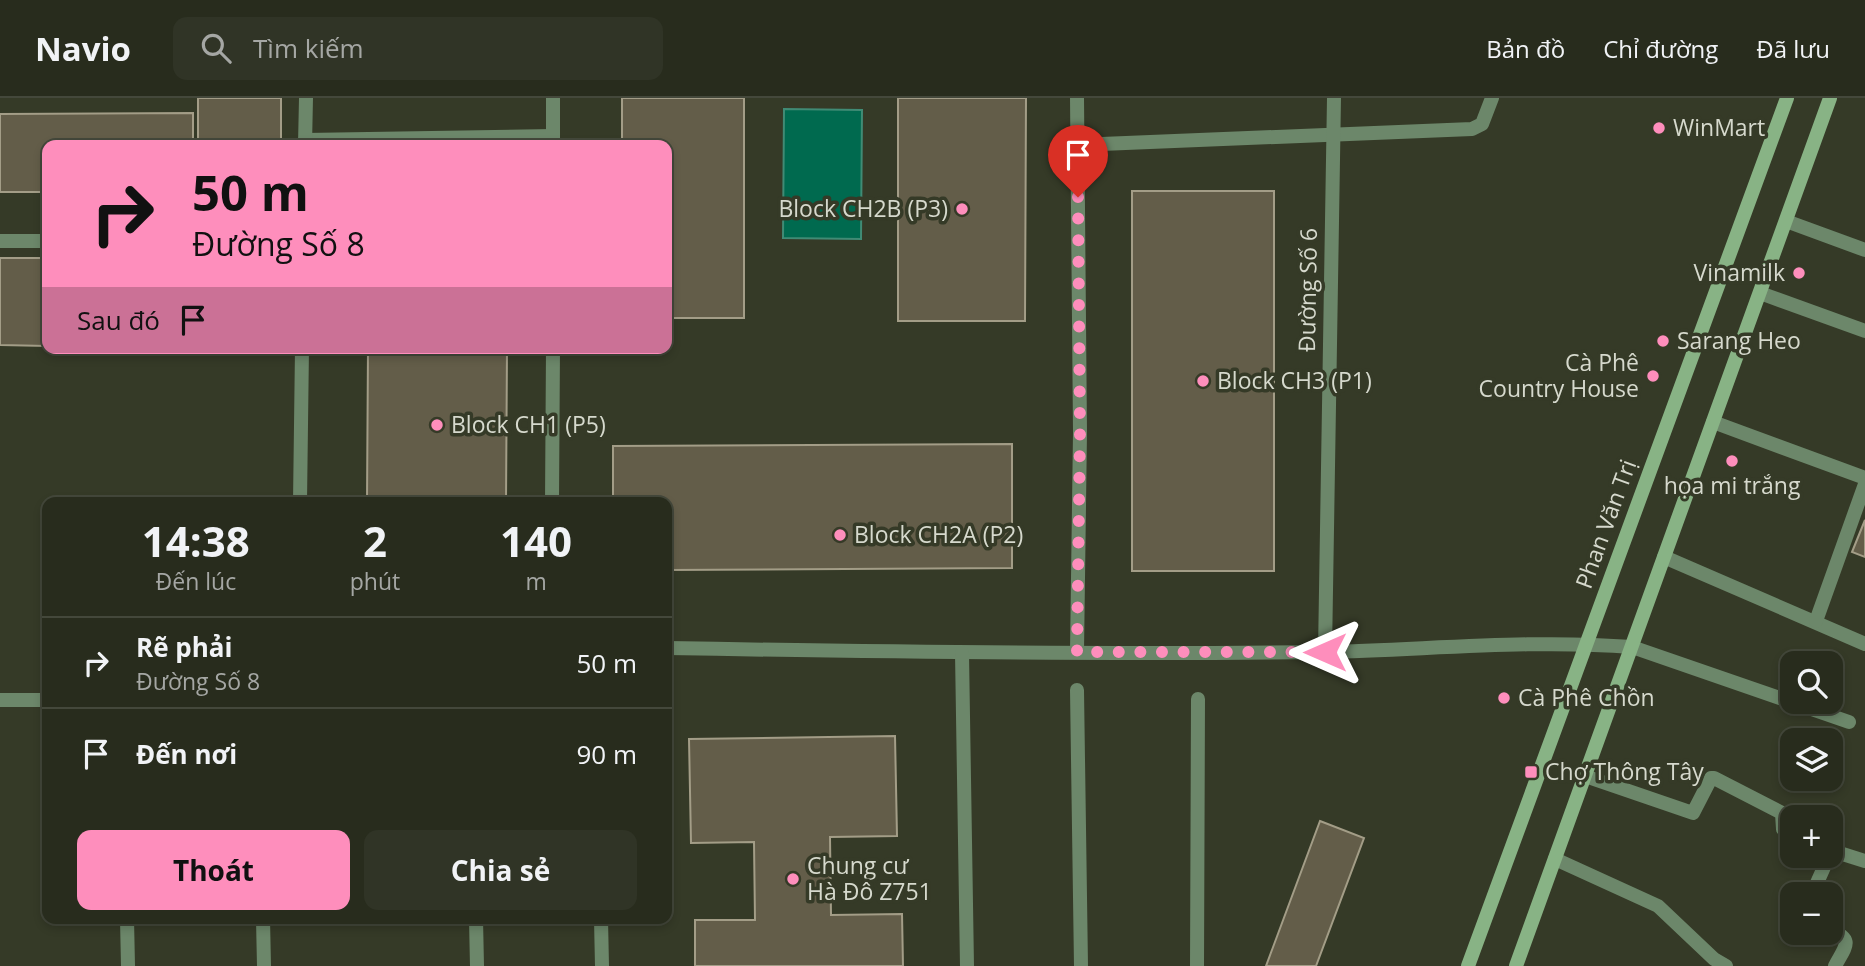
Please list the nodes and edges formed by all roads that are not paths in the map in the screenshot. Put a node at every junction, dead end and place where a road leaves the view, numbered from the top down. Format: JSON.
{"nodes":[{"id":1,"x":306,"y":98,"type":"edge"},
{"id":2,"x":553,"y":98,"type":"edge"},
{"id":3,"x":1077,"y":98,"type":"edge"},
{"id":4,"x":1334,"y":98,"type":"edge"},
{"id":5,"x":1492,"y":98,"type":"edge"},
{"id":6,"x":1787,"y":98,"type":"edge"},
{"id":7,"x":1830,"y":98,"type":"edge"},
{"id":8,"x":1334,"y":134,"type":"junction"},
{"id":9,"x":305,"y":140,"type":"edge"},
{"id":10,"x":553,"y":140,"type":"edge"},
{"id":11,"x":1077,"y":145,"type":"junction"},
{"id":12,"x":1786,"y":220,"type":"junction"},
{"id":13,"x":42,"y":241,"type":"edge"},
{"id":14,"x":0,"y":242,"type":"edge"},
{"id":15,"x":1865,"y":250,"type":"edge"},
{"id":16,"x":1760,"y":293,"type":"junction"},
{"id":17,"x":1865,"y":331,"type":"edge"},
{"id":18,"x":302,"y":354,"type":"edge"},
{"id":19,"x":552,"y":354,"type":"edge"},
{"id":20,"x":1713,"y":422,"type":"junction"},
{"id":21,"x":1865,"y":478,"type":"edge"},
{"id":22,"x":1865,"y":484,"type":"edge"},
{"id":23,"x":300,"y":497,"type":"edge"},
{"id":24,"x":552,"y":497,"type":"edge"},
{"id":25,"x":1664,"y":558,"type":"junction"},
{"id":26,"x":1816,"y":621,"type":"junction"},
{"id":27,"x":1586,"y":644,"type":"junction"},
{"id":28,"x":1865,"y":644,"type":"edge"},
{"id":29,"x":1632,"y":647,"type":"junction"},
{"id":30,"x":672,"y":649,"type":"edge"},
{"id":31,"x":1077,"y":652,"type":"junction"},
{"id":32,"x":1325,"y":652,"type":"junction"},
{"id":33,"x":962,"y":653,"type":"junction"},
{"id":34,"x":1077,"y":690,"type":"dead end"},
{"id":35,"x":1198,"y":699,"type":"dead end"},
{"id":36,"x":0,"y":700,"type":"edge"},
{"id":37,"x":42,"y":700,"type":"edge"},
{"id":38,"x":1849,"y":722,"type":"dead end"},
{"id":39,"x":1585,"y":776,"type":"junction"},
{"id":40,"x":1780,"y":812,"type":"edge"},
{"id":41,"x":1843,"y":855,"type":"edge"},
{"id":42,"x":1555,"y":859,"type":"junction"},
{"id":43,"x":1865,"y":861,"type":"edge"},
{"id":44,"x":127,"y":924,"type":"edge"},
{"id":45,"x":263,"y":924,"type":"edge"},
{"id":46,"x":475,"y":924,"type":"edge"},
{"id":47,"x":601,"y":924,"type":"edge"},
{"id":48,"x":1843,"y":935,"type":"edge"},
{"id":49,"x":128,"y":966,"type":"edge"},
{"id":50,"x":264,"y":966,"type":"edge"},
{"id":51,"x":477,"y":966,"type":"edge"},
{"id":52,"x":602,"y":966,"type":"edge"},
{"id":53,"x":967,"y":966,"type":"edge"},
{"id":54,"x":1081,"y":966,"type":"edge"},
{"id":55,"x":1197,"y":966,"type":"edge"},
{"id":56,"x":1468,"y":966,"type":"edge"},
{"id":57,"x":1516,"y":966,"type":"edge"},
{"id":58,"x":1726,"y":966,"type":"edge"},
{"id":59,"x":1835,"y":966,"type":"edge"}],
"edges":[{"from":1,"to":9,"type":"street"},
{"from":2,"to":10,"type":"street"},
{"from":3,"to":11,"type":"street"},
{"from":4,"to":8,"type":"street","name":"Đường Số 6"},
{"from":5,"to":8,"type":"street"},
{"from":6,"to":27,"type":"main road","name":"Phan Văn Trị"},
{"from":7,"to":12,"type":"main road"},
{"from":8,"to":11,"type":"street"},
{"from":8,"to":32,"type":"street","name":"Đường Số 6"},
{"from":11,"to":31,"type":"street"},
{"from":12,"to":15,"type":"street"},
{"from":12,"to":16,"type":"main road"},
{"from":13,"to":14,"type":"street"},
{"from":16,"to":17,"type":"street"},
{"from":16,"to":20,"type":"main road"},
{"from":18,"to":23,"type":"street"},
{"from":19,"to":24,"type":"street"},
{"from":20,"to":21,"type":"street"},
{"from":20,"to":25,"type":"main road"},
{"from":22,"to":26,"type":"street"},
{"from":25,"to":26,"type":"street"},
{"from":25,"to":29,"type":"main road"},
{"from":26,"to":28,"type":"street"},
{"from":27,"to":29,"type":"street"},
{"from":27,"to":32,"type":"street"},
{"from":27,"to":56,"type":"main road","name":"Phan Văn Trị"},
{"from":29,"to":38,"type":"street"},
{"from":29,"to":39,"type":"main road"},
{"from":30,"to":33,"type":"street"},
{"from":31,"to":32,"type":"street"},
{"from":31,"to":33,"type":"street"},
{"from":33,"to":53,"type":"street"},
{"from":34,"to":54,"type":"street"},
{"from":35,"to":55,"type":"street"},
{"from":36,"to":37,"type":"street"},
{"from":39,"to":40,"type":"street"},
{"from":39,"to":42,"type":"main road"},
{"from":41,"to":43,"type":"street"},
{"from":42,"to":57,"type":"main road"},
{"from":42,"to":58,"type":"street"},
{"from":44,"to":49,"type":"street"},
{"from":45,"to":50,"type":"street"},
{"from":46,"to":51,"type":"street"},
{"from":47,"to":52,"type":"street"},
{"from":48,"to":59,"type":"street"}]}
